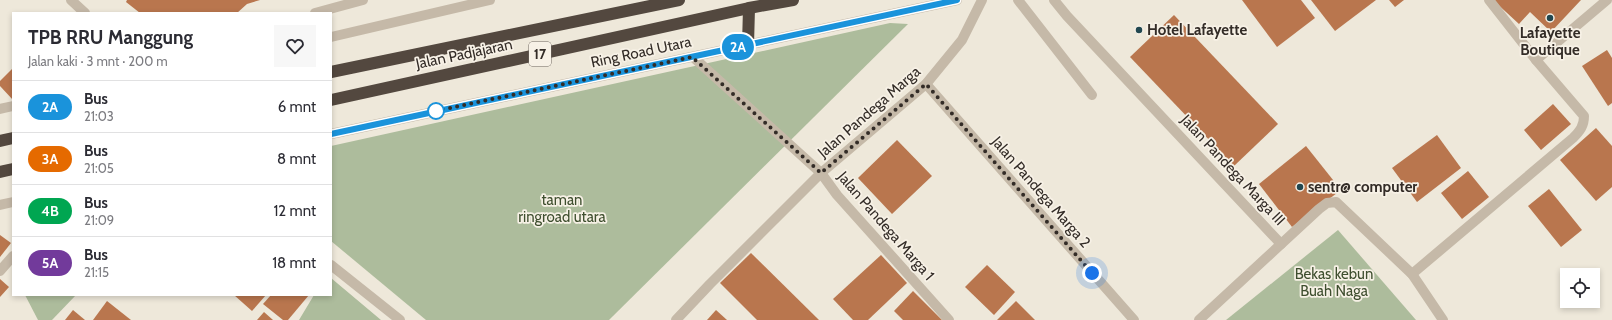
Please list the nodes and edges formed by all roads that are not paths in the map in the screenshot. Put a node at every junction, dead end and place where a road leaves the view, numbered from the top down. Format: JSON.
{"nodes":[{"id":1,"x":71,"y":0,"type":"edge"},
{"id":2,"x":363,"y":0,"type":"edge"},
{"id":3,"x":490,"y":0,"type":"edge"},
{"id":4,"x":679,"y":0,"type":"edge"},
{"id":5,"x":793,"y":0,"type":"edge"},
{"id":6,"x":957,"y":0,"type":"edge"},
{"id":7,"x":982,"y":0,"type":"edge"},
{"id":8,"x":1018,"y":0,"type":"edge"},
{"id":9,"x":1054,"y":0,"type":"edge"},
{"id":10,"x":1489,"y":0,"type":"edge"},
{"id":11,"x":1607,"y":0,"type":"edge"},
{"id":12,"x":749,"y":8,"type":"junction"},
{"id":13,"x":84,"y":12,"type":"edge"},
{"id":14,"x":319,"y":12,"type":"edge"},
{"id":15,"x":332,"y":38,"type":"edge"},
{"id":16,"x":748,"y":45,"type":"junction"},
{"id":17,"x":692,"y":57,"type":"junction"},
{"id":18,"x":1536,"y":60,"type":"junction"},
{"id":19,"x":332,"y":72,"type":"edge"},
{"id":20,"x":926,"y":84,"type":"junction"},
{"id":21,"x":1092,"y":96,"type":"dead end"},
{"id":22,"x":332,"y":100,"type":"edge"},
{"id":23,"x":12,"y":106,"type":"edge"},
{"id":24,"x":0,"y":109,"type":"edge"},
{"id":25,"x":332,"y":134,"type":"edge"},
{"id":26,"x":12,"y":138,"type":"edge"},
{"id":27,"x":0,"y":141,"type":"edge"},
{"id":28,"x":12,"y":169,"type":"edge"},
{"id":29,"x":0,"y":172,"type":"edge"},
{"id":30,"x":821,"y":173,"type":"junction"},
{"id":31,"x":12,"y":202,"type":"edge"},
{"id":32,"x":0,"y":205,"type":"edge"},
{"id":33,"x":1281,"y":244,"type":"junction"},
{"id":34,"x":12,"y":257,"type":"edge"},
{"id":35,"x":332,"y":266,"type":"edge"},
{"id":36,"x":0,"y":271,"type":"edge"},
{"id":37,"x":1412,"y":274,"type":"junction"},
{"id":38,"x":400,"y":320,"type":"edge"},
{"id":39,"x":676,"y":320,"type":"edge"},
{"id":40,"x":949,"y":320,"type":"edge"},
{"id":41,"x":1134,"y":320,"type":"edge"},
{"id":42,"x":1199,"y":320,"type":"edge"},
{"id":43,"x":1443,"y":320,"type":"edge"}],
"edges":[{"from":1,"to":13,"type":"street"},
{"from":2,"to":14,"type":"street"},
{"from":3,"to":15,"type":"street"},
{"from":4,"to":19,"type":"highway","name":"Jalan Padjajaran","number":"17"},
{"from":5,"to":12,"type":"highway","name":"Jalan Padjajaran","number":"17"},
{"from":6,"to":16,"type":"street","name":"Ring Road Utara"},
{"from":7,"to":20,"type":"street","name":"Jalan Pandega Marga"},
{"from":8,"to":21,"type":"street"},
{"from":9,"to":33,"type":"street","name":"Jalan Pandega Marga III"},
{"from":10,"to":18,"type":"street"},
{"from":11,"to":18,"type":"street"},
{"from":12,"to":16,"type":"highway"},
{"from":12,"to":22,"type":"highway","name":"Jalan Padjajaran","number":"17"},
{"from":16,"to":17,"type":"street","name":"Ring Road Utara"},
{"from":17,"to":25,"type":"street","name":"Ring Road Utara"},
{"from":17,"to":30,"type":"street","name":"Jalan Pandega Marga 1"},
{"from":18,"to":37,"type":"street"},
{"from":20,"to":30,"type":"street","name":"Jalan Pandega Marga"},
{"from":20,"to":41,"type":"street","name":"Jalan Pandega Marga 2"},
{"from":23,"to":24,"type":"street"},
{"from":26,"to":27,"type":"highway"},
{"from":28,"to":29,"type":"highway"},
{"from":30,"to":39,"type":"street","name":"Jalan Pandega Marga"},
{"from":30,"to":40,"type":"street","name":"Jalan Pandega Marga 1"},
{"from":31,"to":32,"type":"street"},
{"from":33,"to":37,"type":"street","name":"Jalan Pandega Marga III"},
{"from":33,"to":42,"type":"street"},
{"from":34,"to":36,"type":"street"},
{"from":35,"to":38,"type":"street"},
{"from":37,"to":43,"type":"street","name":"Jalan Pandega Marga III"}]}
